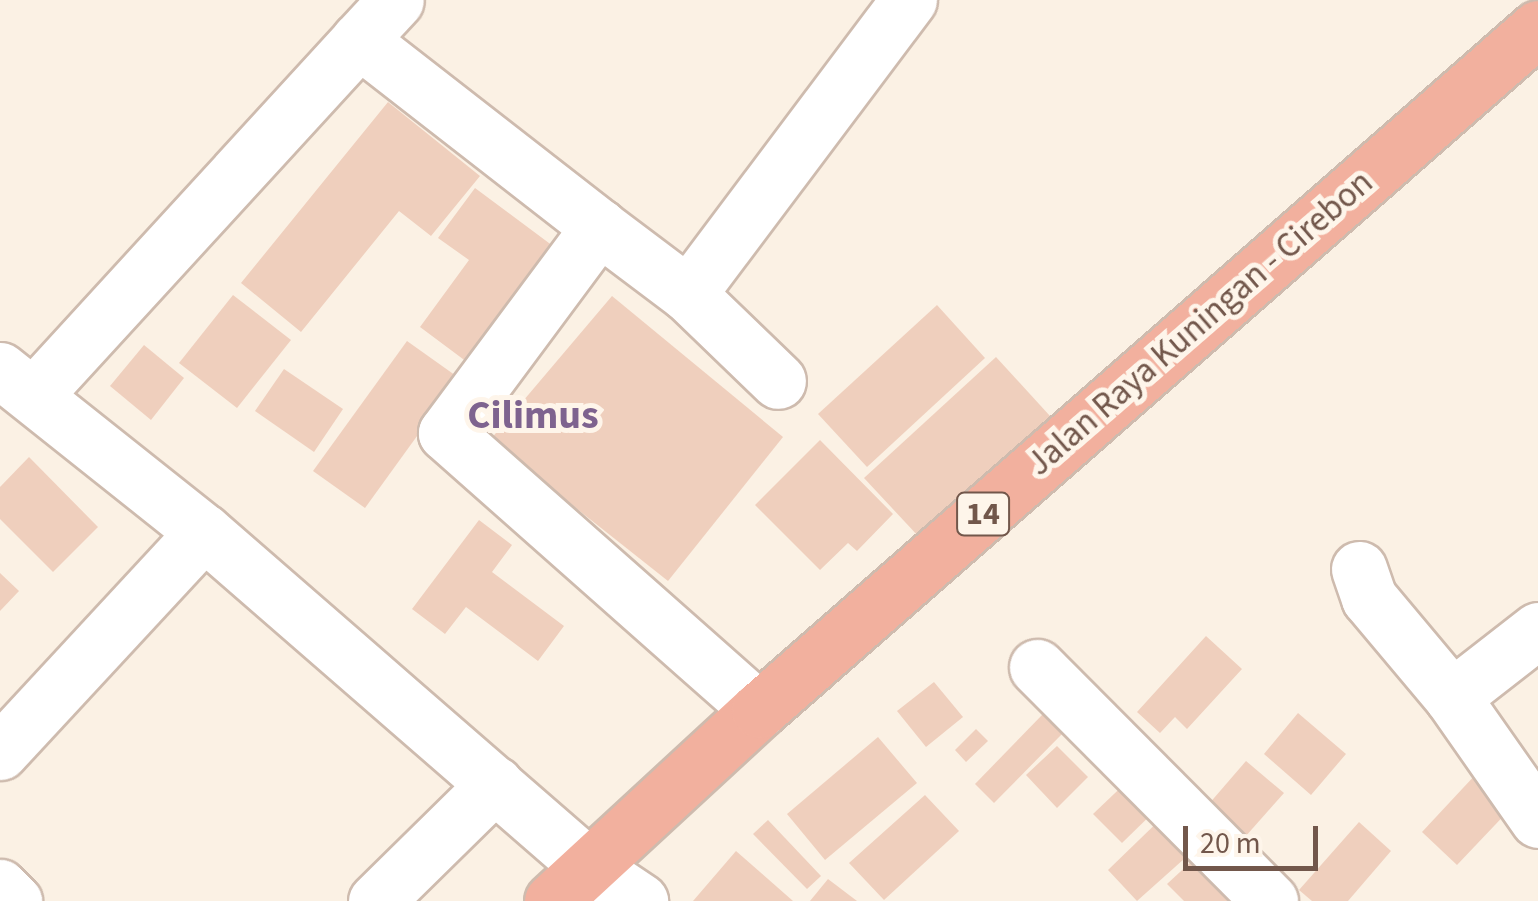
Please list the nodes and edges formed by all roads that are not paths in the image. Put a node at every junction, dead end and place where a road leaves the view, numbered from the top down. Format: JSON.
{"nodes":[{"id":1,"x":909,"y":0,"type":"edge"},
{"id":2,"x":372,"y":15,"type":"edge"},
{"id":3,"x":1538,"y":28,"type":"edge"},
{"id":4,"x":599,"y":227,"type":"junction"},
{"id":5,"x":688,"y":294,"type":"junction"},
{"id":6,"x":778,"y":381,"type":"dead end"},
{"id":7,"x":17,"y":382,"type":"edge"},
{"id":8,"x":204,"y":532,"type":"junction"},
{"id":9,"x":1359,"y":568,"type":"dead end"},
{"id":10,"x":1538,"y":630,"type":"edge"},
{"id":11,"x":1037,"y":667,"type":"dead end"},
{"id":12,"x":1452,"y":696,"type":"junction"},
{"id":13,"x":759,"y":710,"type":"junction"},
{"id":14,"x":0,"y":752,"type":"edge"},
{"id":15,"x":496,"y":784,"type":"junction"},
{"id":16,"x":1538,"y":820,"type":"edge"},
{"id":17,"x":570,"y":884,"type":"edge"},
{"id":18,"x":0,"y":887,"type":"edge"},
{"id":19,"x":14,"y":901,"type":"edge"},
{"id":20,"x":376,"y":901,"type":"edge"},
{"id":21,"x":640,"y":901,"type":"edge"},
{"id":22,"x":1270,"y":901,"type":"edge"}],
"edges":[{"from":1,"to":5,"type":"street"},
{"from":2,"to":4,"type":"street"},
{"from":2,"to":7,"type":"street"},
{"from":3,"to":13,"type":"highway","name":"Jalan Raya Kuningan - Cirebon","number":"14"},
{"from":4,"to":5,"type":"street"},
{"from":4,"to":13,"type":"street"},
{"from":5,"to":6,"type":"street"},
{"from":7,"to":8,"type":"street"},
{"from":8,"to":14,"type":"street"},
{"from":8,"to":15,"type":"street"},
{"from":9,"to":12,"type":"street"},
{"from":10,"to":12,"type":"street"},
{"from":11,"to":22,"type":"street"},
{"from":12,"to":16,"type":"street"},
{"from":13,"to":17,"type":"highway","name":"Jalan Raya Kuningan - Cirebon","number":"14"},
{"from":15,"to":17,"type":"street"},
{"from":15,"to":20,"type":"street"},
{"from":17,"to":21,"type":"street"},
{"from":18,"to":19,"type":"street"}]}
